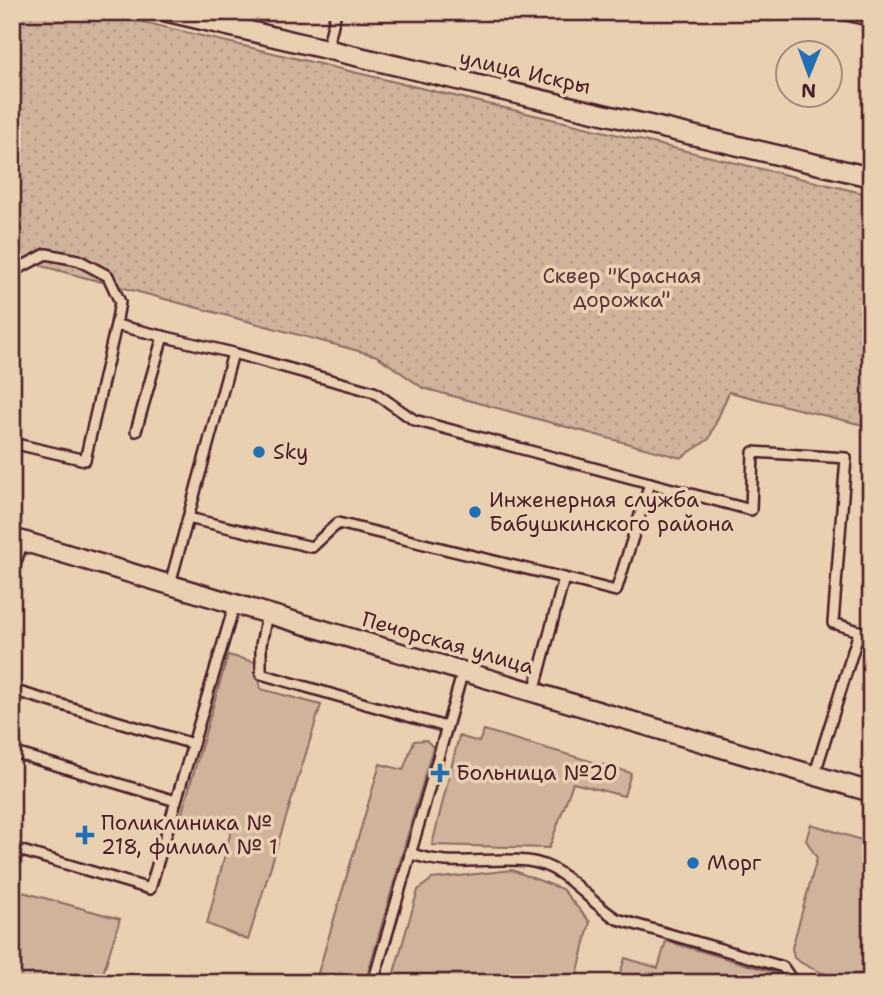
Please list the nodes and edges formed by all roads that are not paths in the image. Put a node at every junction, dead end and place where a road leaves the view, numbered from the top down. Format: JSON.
{"nodes":[{"id":1,"x":168,"y":12,"type":"edge"},
{"id":2,"x":335,"y":12,"type":"edge"},
{"id":3,"x":835,"y":12,"type":"edge"},
{"id":4,"x":871,"y":21,"type":"edge"},
{"id":5,"x":327,"y":49,"type":"junction"},
{"id":6,"x":871,"y":177,"type":"edge"},
{"id":7,"x":12,"y":272,"type":"edge"},
{"id":8,"x":116,"y":325,"type":"junction"},
{"id":9,"x":163,"y":336,"type":"junction"},
{"id":10,"x":233,"y":353,"type":"junction"},
{"id":11,"x":136,"y":431,"type":"dead end"},
{"id":12,"x":12,"y":443,"type":"edge"},
{"id":13,"x":650,"y":483,"type":"junction"},
{"id":14,"x":188,"y":518,"type":"junction"},
{"id":15,"x":17,"y":540,"type":"edge"},
{"id":16,"x":12,"y":574,"type":"edge"},
{"id":17,"x":564,"y":578,"type":"junction"},
{"id":18,"x":170,"y":584,"type":"junction"},
{"id":19,"x":235,"y":603,"type":"junction"},
{"id":20,"x":267,"y":613,"type":"junction"},
{"id":21,"x":859,"y":632,"type":"junction"},
{"id":22,"x":871,"y":635,"type":"edge"},
{"id":23,"x":463,"y":671,"type":"junction"},
{"id":24,"x":12,"y":690,"type":"edge"},
{"id":25,"x":534,"y":692,"type":"junction"},
{"id":26,"x":446,"y":727,"type":"junction"},
{"id":27,"x":193,"y":744,"type":"junction"},
{"id":28,"x":12,"y":752,"type":"edge"},
{"id":29,"x":815,"y":773,"type":"junction"},
{"id":30,"x":871,"y":792,"type":"edge"},
{"id":31,"x":176,"y":801,"type":"junction"},
{"id":32,"x":12,"y":848,"type":"edge"},
{"id":33,"x":410,"y":853,"type":"junction"},
{"id":34,"x":373,"y":983,"type":"edge"},
{"id":35,"x":794,"y":983,"type":"edge"}],
"edges":[{"from":1,"to":5,"type":"street","name":"улица Искры"},
{"from":2,"to":5,"type":"lane"},
{"from":3,"to":4,"type":"lane"},
{"from":5,"to":6,"type":"street","name":"улица Искры"},
{"from":7,"to":8,"type":"lane"},
{"from":8,"to":9,"type":"lane"},
{"from":8,"to":12,"type":"lane"},
{"from":9,"to":10,"type":"lane"},
{"from":9,"to":11,"type":"lane"},
{"from":10,"to":13,"type":"lane"},
{"from":10,"to":14,"type":"lane"},
{"from":13,"to":17,"type":"lane"},
{"from":13,"to":21,"type":"lane"},
{"from":14,"to":17,"type":"lane"},
{"from":14,"to":18,"type":"lane"},
{"from":15,"to":16,"type":"lane"},
{"from":15,"to":18,"type":"street","name":"Печорская улица"},
{"from":17,"to":25,"type":"lane"},
{"from":18,"to":19,"type":"street","name":"Печорская улица"},
{"from":19,"to":20,"type":"street","name":"Печорская улица"},
{"from":19,"to":27,"type":"lane"},
{"from":20,"to":23,"type":"street","name":"Печорская улица"},
{"from":20,"to":26,"type":"lane"},
{"from":21,"to":22,"type":"lane"},
{"from":21,"to":29,"type":"lane"},
{"from":23,"to":25,"type":"street","name":"Печорская улица"},
{"from":23,"to":26,"type":"lane"},
{"from":24,"to":27,"type":"lane"},
{"from":25,"to":29,"type":"street","name":"Печорская улица"},
{"from":26,"to":33,"type":"lane"},
{"from":27,"to":31,"type":"lane"},
{"from":28,"to":31,"type":"lane"},
{"from":29,"to":30,"type":"street","name":"Печорская улица"},
{"from":31,"to":32,"type":"lane"},
{"from":33,"to":34,"type":"lane"},
{"from":33,"to":35,"type":"lane"}]}
